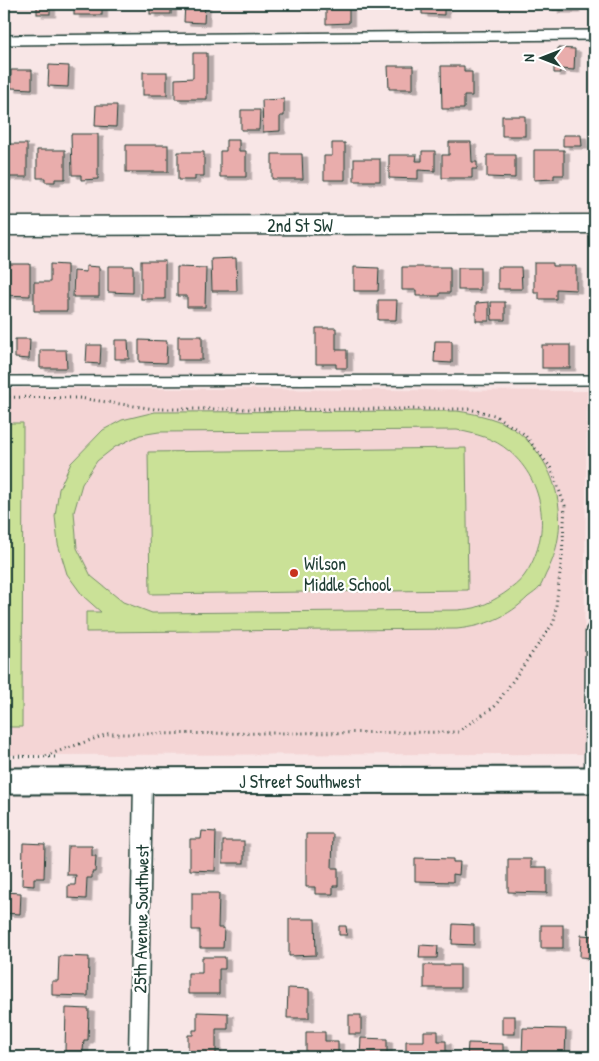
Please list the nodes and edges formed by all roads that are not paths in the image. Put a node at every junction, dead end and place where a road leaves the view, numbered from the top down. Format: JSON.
{"nodes":[{"id":1,"x":595,"y":35,"type":"edge"},
{"id":2,"x":4,"y":40,"type":"edge"},
{"id":3,"x":595,"y":224,"type":"edge"},
{"id":4,"x":4,"y":226,"type":"edge"},
{"id":5,"x":595,"y":380,"type":"edge"},
{"id":6,"x":4,"y":381,"type":"edge"},
{"id":7,"x":595,"y":632,"type":"edge"},
{"id":8,"x":594,"y":780,"type":"edge"},
{"id":9,"x":4,"y":781,"type":"edge"},
{"id":10,"x":143,"y":781,"type":"junction"},
{"id":11,"x":138,"y":1057,"type":"edge"}],
"edges":[{"from":1,"to":2,"type":"lane"},
{"from":3,"to":4,"type":"street","name":"2nd St SW"},
{"from":5,"to":6,"type":"lane"},
{"from":7,"to":8,"type":"street"},
{"from":8,"to":10,"type":"street","name":"J Street Southwest"},
{"from":9,"to":10,"type":"street","name":"J Street Southwest"},
{"from":10,"to":11,"type":"street","name":"25th Avenue Southwest"}]}
